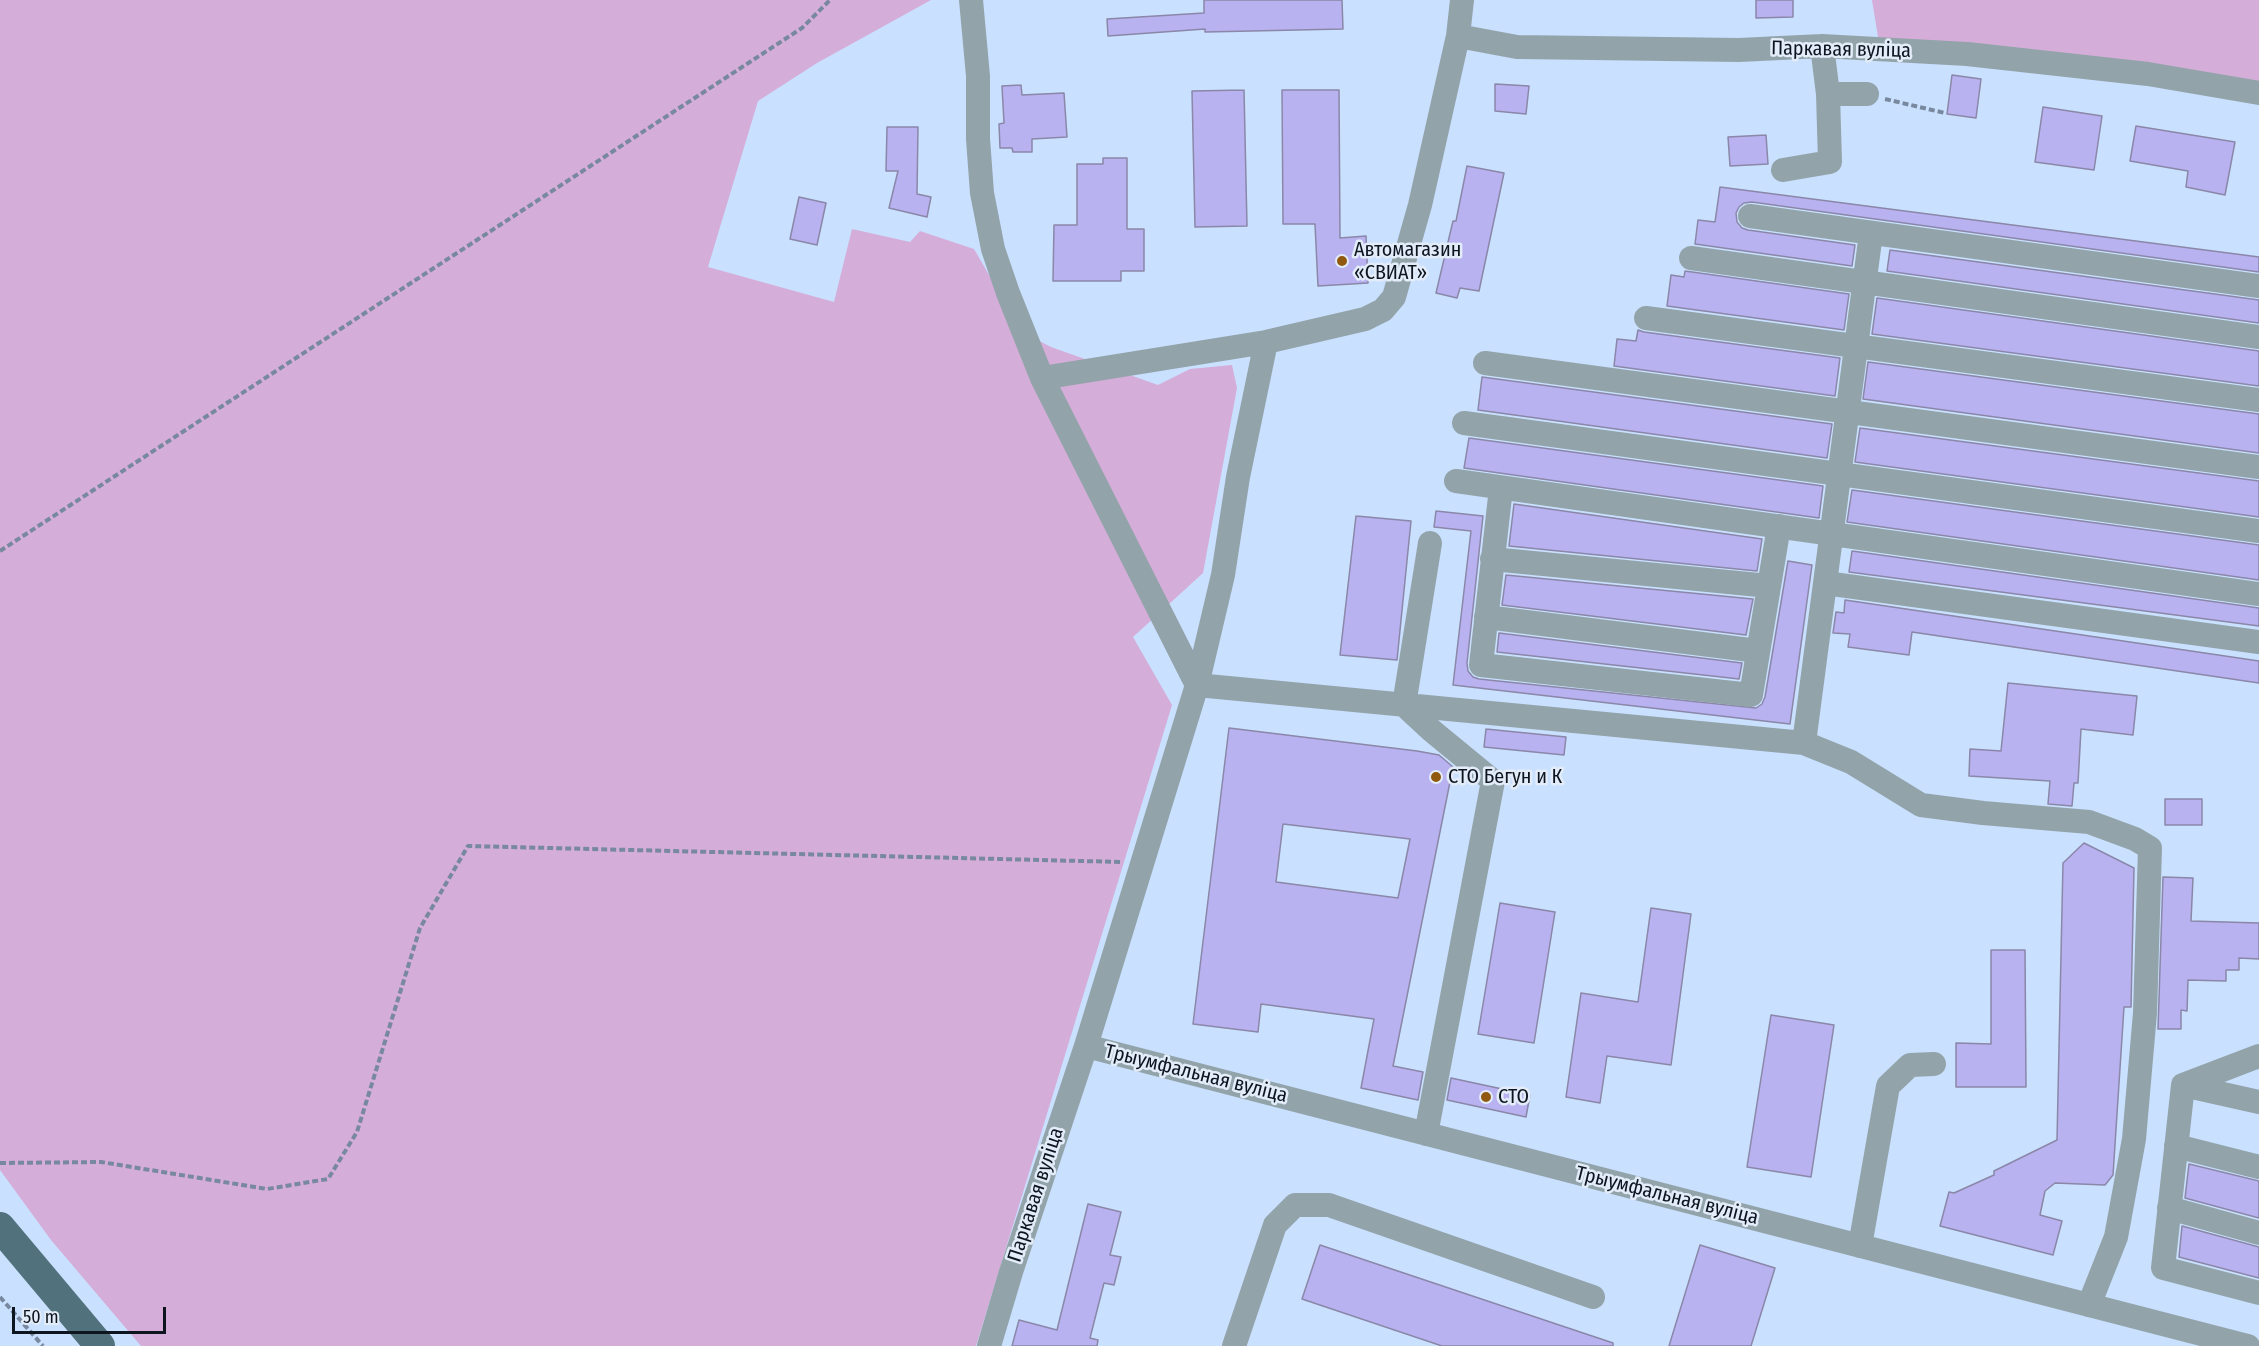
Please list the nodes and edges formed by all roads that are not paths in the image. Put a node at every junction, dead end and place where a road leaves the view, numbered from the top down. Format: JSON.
{"nodes":[{"id":1,"x":971,"y":0,"type":"edge"},
{"id":2,"x":1462,"y":0,"type":"edge"},
{"id":3,"x":1458,"y":36,"type":"junction"},
{"id":4,"x":1822,"y":46,"type":"junction"},
{"id":5,"x":2259,"y":93,"type":"edge"},
{"id":6,"x":1828,"y":94,"type":"junction"},
{"id":7,"x":1867,"y":94,"type":"road end"},
{"id":8,"x":1783,"y":170,"type":"dead end"},
{"id":9,"x":1750,"y":216,"type":"dead end"},
{"id":10,"x":1871,"y":233,"type":"junction"},
{"id":11,"x":1691,"y":258,"type":"dead end"},
{"id":12,"x":1864,"y":282,"type":"junction"},
{"id":13,"x":2259,"y":286,"type":"edge"},
{"id":14,"x":1646,"y":318,"type":"dead end"},
{"id":15,"x":2259,"y":337,"type":"edge"},
{"id":16,"x":1266,"y":342,"type":"junction"},
{"id":17,"x":1856,"y":346,"type":"junction"},
{"id":18,"x":1485,"y":363,"type":"dead end"},
{"id":19,"x":1042,"y":378,"type":"junction"},
{"id":20,"x":2259,"y":400,"type":"edge"},
{"id":21,"x":1847,"y":412,"type":"junction"},
{"id":22,"x":1464,"y":423,"type":"dead end"},
{"id":23,"x":2259,"y":467,"type":"edge"},
{"id":24,"x":1839,"y":474,"type":"junction"},
{"id":25,"x":1456,"y":481,"type":"dead end"},
{"id":26,"x":1500,"y":488,"type":"junction"},
{"id":27,"x":1779,"y":526,"type":"junction"},
{"id":28,"x":2259,"y":531,"type":"edge"},
{"id":29,"x":1832,"y":534,"type":"junction"},
{"id":30,"x":1430,"y":543,"type":"dead end"},
{"id":31,"x":1492,"y":560,"type":"junction"},
{"id":32,"x":1825,"y":583,"type":"junction"},
{"id":33,"x":1769,"y":586,"type":"junction"},
{"id":34,"x":2259,"y":594,"type":"edge"},
{"id":35,"x":1486,"y":617,"type":"junction"},
{"id":36,"x":2259,"y":642,"type":"edge"},
{"id":37,"x":1758,"y":651,"type":"junction"},
{"id":38,"x":1197,"y":685,"type":"junction"},
{"id":39,"x":1404,"y":705,"type":"junction"},
{"id":40,"x":1804,"y":743,"type":"junction"},
{"id":41,"x":1086,"y":1046,"type":"junction"},
{"id":42,"x":2259,"y":1056,"type":"edge"},
{"id":43,"x":1935,"y":1064,"type":"dead end"},
{"id":44,"x":2183,"y":1085,"type":"junction"},
{"id":45,"x":2259,"y":1102,"type":"edge"},
{"id":46,"x":1426,"y":1134,"type":"junction"},
{"id":47,"x":2176,"y":1146,"type":"junction"},
{"id":48,"x":2259,"y":1167,"type":"edge"},
{"id":49,"x":2169,"y":1208,"type":"junction"},
{"id":50,"x":0,"y":1227,"type":"edge"},
{"id":51,"x":2259,"y":1233,"type":"edge"},
{"id":52,"x":1860,"y":1246,"type":"junction"},
{"id":53,"x":2259,"y":1293,"type":"edge"},
{"id":54,"x":1593,"y":1297,"type":"dead end"},
{"id":55,"x":2089,"y":1305,"type":"junction"},
{"id":56,"x":100,"y":1346,"type":"edge"},
{"id":57,"x":989,"y":1346,"type":"edge"},
{"id":58,"x":1234,"y":1346,"type":"edge"},
{"id":59,"x":2247,"y":1346,"type":"edge"}],
"edges":[{"from":1,"to":19,"type":"street"},
{"from":2,"to":3,"type":"street"},
{"from":3,"to":4,"type":"street","name":"Паркавая вуліца"},
{"from":3,"to":16,"type":"street"},
{"from":4,"to":5,"type":"street","name":"Паркавая вуліца"},
{"from":4,"to":6,"type":"street"},
{"from":6,"to":7,"type":"street"},
{"from":6,"to":8,"type":"street"},
{"from":9,"to":10,"type":"street"},
{"from":10,"to":12,"type":"street"},
{"from":10,"to":13,"type":"street"},
{"from":11,"to":12,"type":"street"},
{"from":12,"to":15,"type":"street"},
{"from":12,"to":17,"type":"street"},
{"from":14,"to":17,"type":"street"},
{"from":16,"to":19,"type":"street"},
{"from":16,"to":38,"type":"street","name":"Паркавая вуліца"},
{"from":17,"to":20,"type":"street"},
{"from":17,"to":21,"type":"street"},
{"from":18,"to":21,"type":"street"},
{"from":19,"to":38,"type":"street"},
{"from":21,"to":23,"type":"street"},
{"from":21,"to":24,"type":"street"},
{"from":22,"to":24,"type":"street"},
{"from":24,"to":28,"type":"street"},
{"from":24,"to":29,"type":"street"},
{"from":25,"to":26,"type":"street"},
{"from":26,"to":27,"type":"street"},
{"from":26,"to":31,"type":"street"},
{"from":27,"to":29,"type":"street"},
{"from":27,"to":33,"type":"street"},
{"from":29,"to":32,"type":"street"},
{"from":29,"to":34,"type":"street"},
{"from":30,"to":39,"type":"street"},
{"from":31,"to":33,"type":"street"},
{"from":31,"to":35,"type":"street"},
{"from":32,"to":36,"type":"street"},
{"from":32,"to":40,"type":"street"},
{"from":33,"to":37,"type":"street"},
{"from":35,"to":37,"type":"street"},
{"from":35,"to":37,"type":"street"},
{"from":38,"to":39,"type":"street"},
{"from":38,"to":41,"type":"street","name":"Паркавая вуліца"},
{"from":39,"to":40,"type":"street"},
{"from":39,"to":46,"type":"street"},
{"from":40,"to":55,"type":"street"},
{"from":41,"to":46,"type":"street","name":"Трыумфальная вуліца"},
{"from":41,"to":57,"type":"street","name":"Паркавая вуліца"},
{"from":42,"to":44,"type":"street"},
{"from":43,"to":52,"type":"street"},
{"from":44,"to":45,"type":"street"},
{"from":44,"to":47,"type":"street"},
{"from":46,"to":52,"type":"street","name":"Трыумфальная вуліца"},
{"from":47,"to":48,"type":"street"},
{"from":47,"to":49,"type":"street"},
{"from":49,"to":51,"type":"street"},
{"from":49,"to":53,"type":"street"},
{"from":50,"to":56,"type":"main road"},
{"from":52,"to":55,"type":"street","name":"Трыумфальная вуліца"},
{"from":54,"to":58,"type":"street"},
{"from":55,"to":59,"type":"street","name":"Трыумфальная вуліца"}]}
